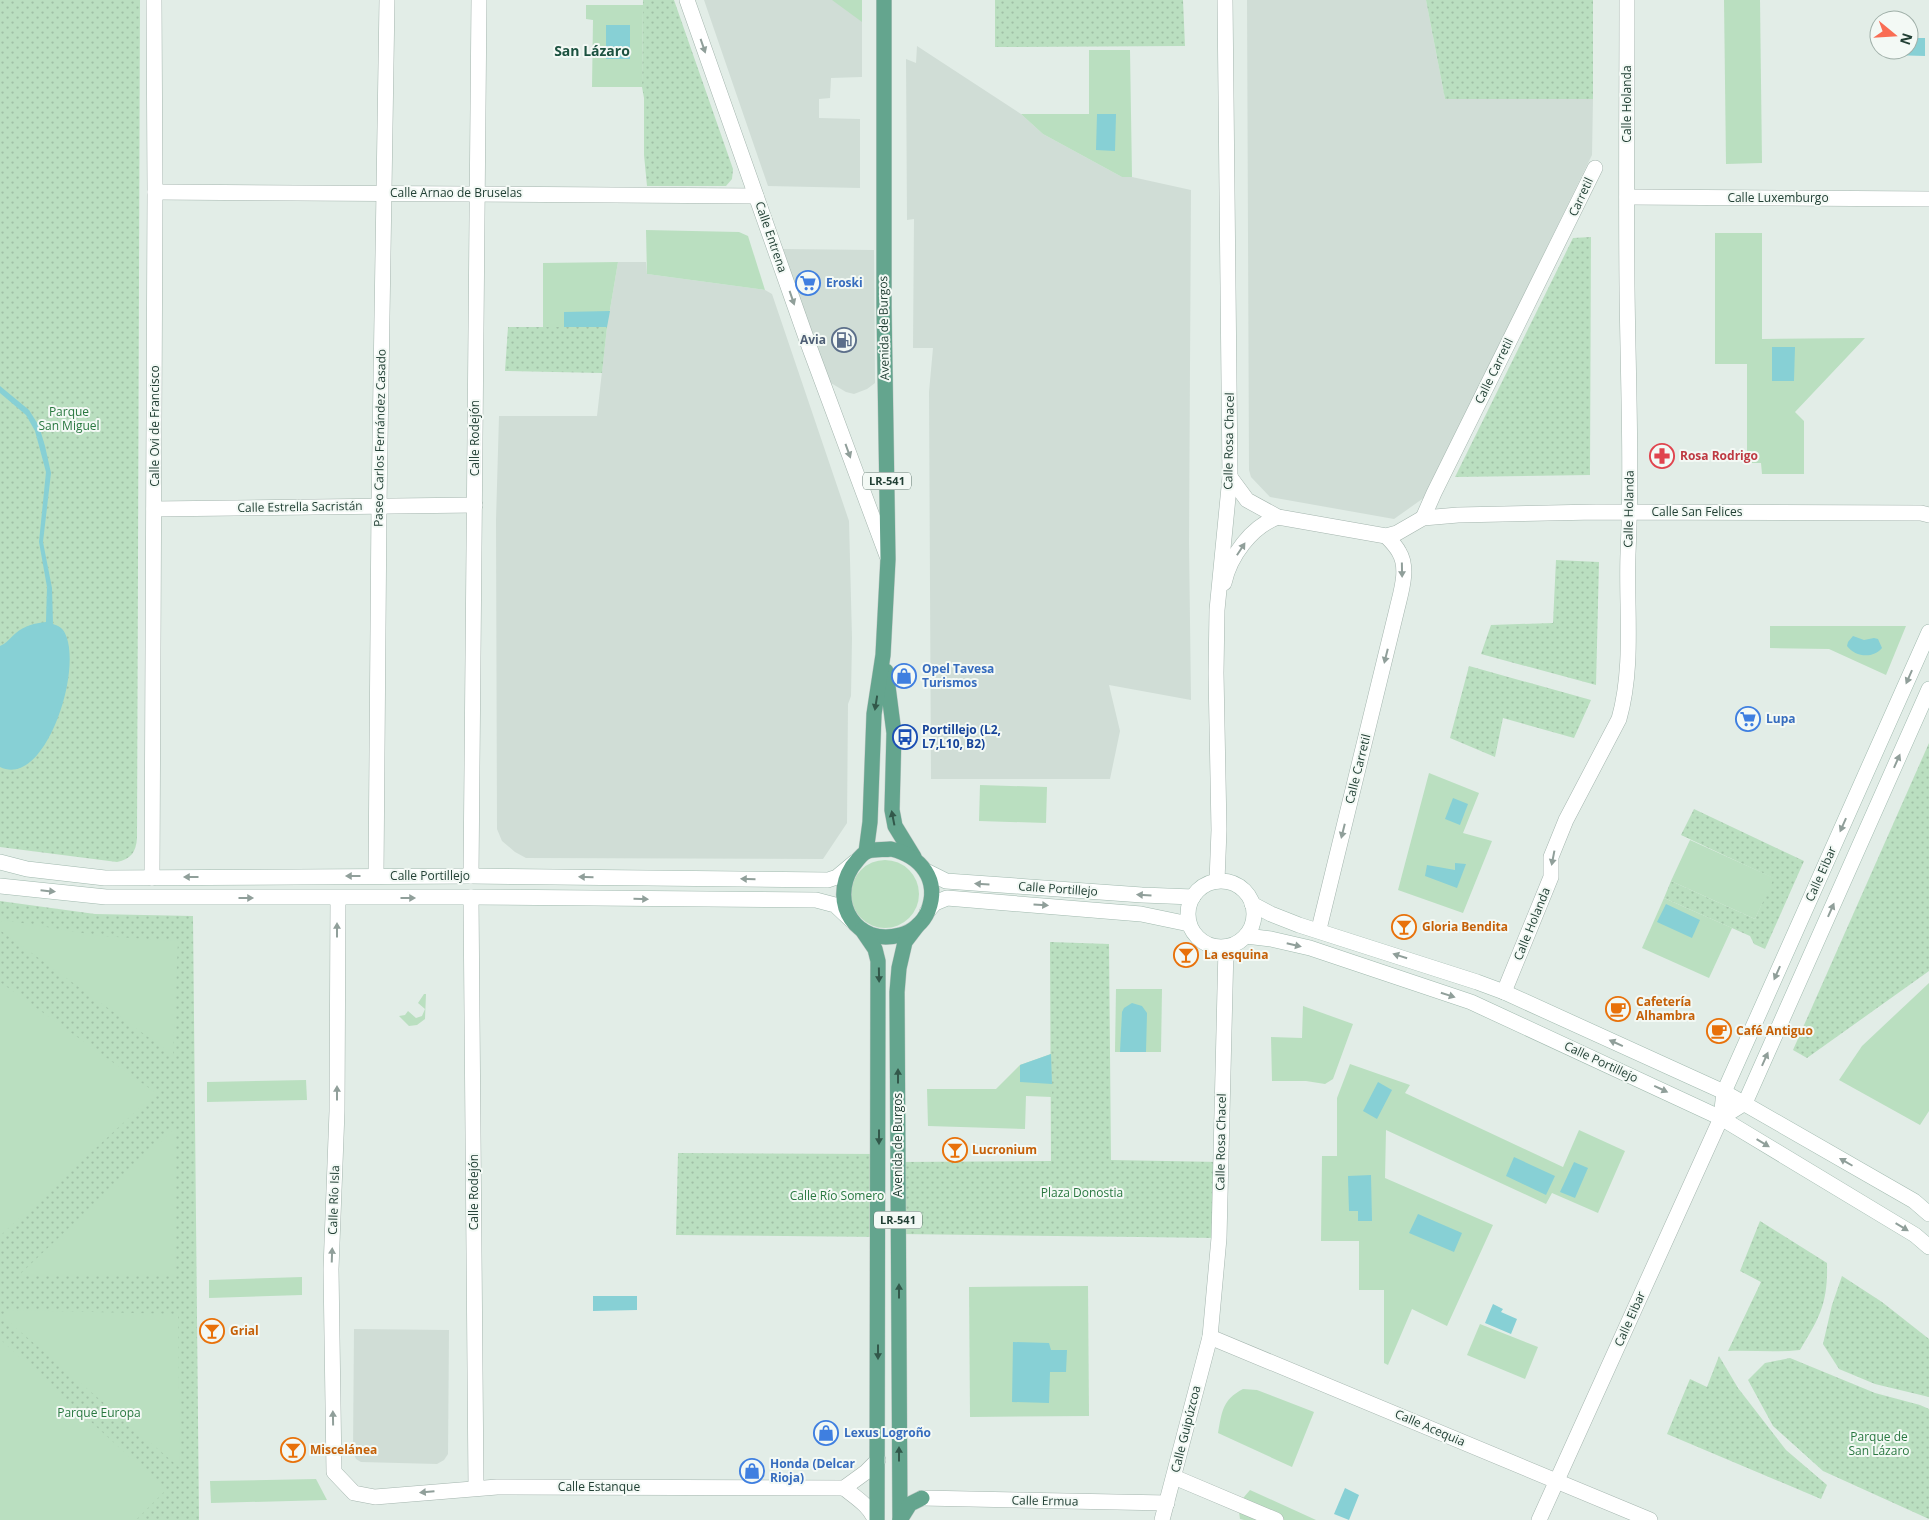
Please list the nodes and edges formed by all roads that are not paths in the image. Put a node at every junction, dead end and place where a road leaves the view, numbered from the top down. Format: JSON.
{"nodes":[{"id":1,"x":154,"y":0,"type":"edge"},
{"id":2,"x":387,"y":0,"type":"edge"},
{"id":3,"x":479,"y":0,"type":"edge"},
{"id":4,"x":687,"y":0,"type":"edge"},
{"id":5,"x":884,"y":0,"type":"edge"},
{"id":6,"x":1225,"y":0,"type":"edge"},
{"id":7,"x":1627,"y":0,"type":"edge"},
{"id":8,"x":1595,"y":168,"type":"dead end"},
{"id":9,"x":155,"y":192,"type":"junction"},
{"id":10,"x":383,"y":192,"type":"junction"},
{"id":11,"x":477,"y":193,"type":"junction"},
{"id":12,"x":756,"y":196,"type":"junction"},
{"id":13,"x":1628,"y":196,"type":"junction"},
{"id":14,"x":1929,"y":199,"type":"edge"},
{"id":15,"x":1568,"y":226,"type":"joint"},
{"id":16,"x":1230,"y":477,"type":"junction"},
{"id":17,"x":475,"y":505,"type":"junction"},
{"id":18,"x":379,"y":506,"type":"junction"},
{"id":19,"x":154,"y":509,"type":"junction"},
{"id":20,"x":1630,"y":512,"type":"junction"},
{"id":21,"x":1926,"y":512,"type":"edge"},
{"id":22,"x":1278,"y":517,"type":"junction"},
{"id":23,"x":1423,"y":518,"type":"junction"},
{"id":24,"x":1386,"y":536,"type":"junction"},
{"id":25,"x":888,"y":559,"type":"junction"},
{"id":26,"x":1217,"y":610,"type":"junction"},
{"id":27,"x":1929,"y":632,"type":"edge"},
{"id":28,"x":884,"y":655,"type":"junction"},
{"id":29,"x":1929,"y":689,"type":"edge"},
{"id":30,"x":861,"y":857,"type":"junction"},
{"id":31,"x":0,"y":862,"type":"edge"},
{"id":32,"x":921,"y":865,"type":"junction"},
{"id":33,"x":376,"y":876,"type":"junction"},
{"id":34,"x":471,"y":876,"type":"junction"},
{"id":35,"x":152,"y":878,"type":"junction"},
{"id":36,"x":1217,"y":881,"type":"junction"},
{"id":37,"x":0,"y":886,"type":"edge"},
{"id":38,"x":471,"y":897,"type":"junction"},
{"id":39,"x":1193,"y":897,"type":"junction"},
{"id":40,"x":338,"y":898,"type":"junction"},
{"id":41,"x":1252,"y":904,"type":"junction"},
{"id":42,"x":927,"y":912,"type":"junction"},
{"id":43,"x":1189,"y":924,"type":"junction"},
{"id":44,"x":857,"y":925,"type":"junction"},
{"id":45,"x":918,"y":925,"type":"junction"},
{"id":46,"x":1318,"y":930,"type":"junction"},
{"id":47,"x":1246,"y":936,"type":"junction"},
{"id":48,"x":1226,"y":947,"type":"junction"},
{"id":49,"x":1504,"y":992,"type":"junction"},
{"id":50,"x":1724,"y":1092,"type":"junction"},
{"id":51,"x":1745,"y":1103,"type":"junction"},
{"id":52,"x":1721,"y":1118,"type":"junction"},
{"id":53,"x":1929,"y":1214,"type":"edge"},
{"id":54,"x":1929,"y":1247,"type":"edge"},
{"id":55,"x":1210,"y":1337,"type":"junction"},
{"id":56,"x":878,"y":1460,"type":"junction"},
{"id":57,"x":899,"y":1478,"type":"junction"},
{"id":58,"x":1174,"y":1478,"type":"junction"},
{"id":59,"x":1556,"y":1481,"type":"junction"},
{"id":60,"x":476,"y":1487,"type":"junction"},
{"id":61,"x":844,"y":1488,"type":"junction"},
{"id":62,"x":354,"y":1493,"type":"joint"},
{"id":63,"x":922,"y":1498,"type":"junction"},
{"id":64,"x":1167,"y":1503,"type":"junction"},
{"id":65,"x":876,"y":1520,"type":"edge"},
{"id":66,"x":900,"y":1520,"type":"edge"},
{"id":67,"x":1162,"y":1520,"type":"edge"},
{"id":68,"x":1276,"y":1520,"type":"edge"},
{"id":69,"x":1539,"y":1520,"type":"edge"},
{"id":70,"x":1650,"y":1520,"type":"edge"}],
"edges":[{"from":1,"to":9,"type":"street","name":"Calle Ovi de Francisco"},
{"from":2,"to":10,"type":"street","name":"Paseo Carlos Fernández Casado"},
{"from":3,"to":11,"type":"street","name":"Calle Rodejón"},
{"from":4,"to":12,"type":"street","name":"Calle Entrena","one_way":true},
{"from":5,"to":25,"type":"main road","name":"Avenida de Burgos","number":"LR-541"},
{"from":6,"to":16,"type":"street","name":"Calle Rosa Chacel"},
{"from":7,"to":13,"type":"street","name":"Calle Holanda"},
{"from":8,"to":15,"type":"street","name":"Carretil"},
{"from":9,"to":10,"type":"street","name":"Calle Arnao de Bruselas"},
{"from":9,"to":19,"type":"street","name":"Calle Ovi de Francisco"},
{"from":10,"to":11,"type":"street","name":"Calle Arnao de Bruselas"},
{"from":10,"to":18,"type":"street","name":"Paseo Carlos Fernández Casado"},
{"from":11,"to":12,"type":"street","name":"Calle Arnao de Bruselas"},
{"from":11,"to":17,"type":"street","name":"Calle Rodejón"},
{"from":12,"to":25,"type":"street","name":"Calle Entrena","one_way":true},
{"from":13,"to":14,"type":"street","name":"Calle Luxemburgo"},
{"from":13,"to":20,"type":"street","name":"Calle Holanda"},
{"from":15,"to":23,"type":"street","name":"Calle Carretil"},
{"from":16,"to":22,"type":"street"},
{"from":16,"to":26,"type":"street","name":"Calle Rosa Chacel"},
{"from":17,"to":18,"type":"street","name":"Calle Estrella Sacristán"},
{"from":17,"to":34,"type":"street","name":"Calle Rodejón"},
{"from":18,"to":19,"type":"street","name":"Calle Estrella Sacristán"},
{"from":18,"to":33,"type":"street","name":"Paseo Carlos Fernández Casado"},
{"from":19,"to":35,"type":"street","name":"Calle Ovi de Francisco"},
{"from":20,"to":21,"type":"street","name":"Calle San Felices"},
{"from":20,"to":23,"type":"street","name":"Calle San Felices"},
{"from":20,"to":49,"type":"street","name":"Calle Holanda","one_way":true},
{"from":22,"to":24,"type":"street"},
{"from":26,"to":22,"type":"street","one_way":true},
{"from":23,"to":24,"type":"street","name":"Calle San Felices"},
{"from":24,"to":46,"type":"street","name":"Calle Carretil","one_way":true},
{"from":25,"to":28,"type":"main road","name":"Avenida de Burgos","number":"LR-541"},
{"from":26,"to":36,"type":"street","name":"Calle Rosa Chacel"},
{"from":27,"to":50,"type":"street","name":"Calle Eibar","one_way":true},
{"from":28,"to":30,"type":"main road","name":"Avenida de Burgos","number":"LR-541","one_way":true},
{"from":32,"to":28,"type":"main road","name":"Avenida de Burgos","number":"LR-541","one_way":true},
{"from":51,"to":29,"type":"street","name":"Calle Eibar","one_way":true},
{"from":30,"to":32,"type":"main road"},
{"from":30,"to":34,"type":"street","name":"Calle Portillejo","one_way":true},
{"from":30,"to":44,"type":"main road","number":"LR-541"},
{"from":31,"to":35,"type":"street","name":"Calle Portillejo"},
{"from":39,"to":32,"type":"street","name":"Calle Portillejo","one_way":true},
{"from":32,"to":42,"type":"main road","number":"LR-541"},
{"from":33,"to":34,"type":"street","name":"Calle Portillejo"},
{"from":33,"to":35,"type":"street","name":"Calle Portillejo","one_way":true},
{"from":36,"to":39,"type":"street"},
{"from":36,"to":41,"type":"street"},
{"from":37,"to":40,"type":"street","name":"Calle Portillejo","one_way":true},
{"from":40,"to":38,"type":"street","name":"Calle Portillejo","one_way":true},
{"from":38,"to":44,"type":"street","name":"Calle Portillejo","one_way":true},
{"from":38,"to":60,"type":"street","name":"Calle Rodejón"},
{"from":39,"to":43,"type":"street"},
{"from":62,"to":40,"type":"street","name":"Calle Río Isla","one_way":true},
{"from":41,"to":46,"type":"street","name":"Calle Portillejo"},
{"from":41,"to":47,"type":"street"},
{"from":42,"to":43,"type":"street","name":"Calle Portillejo","one_way":true},
{"from":42,"to":45,"type":"main road","number":"LR-541"},
{"from":43,"to":48,"type":"street"},
{"from":44,"to":45,"type":"main road","number":"LR-541"},
{"from":44,"to":56,"type":"main road","name":"Avenida de Burgos","number":"LR-541","one_way":true},
{"from":57,"to":45,"type":"main road","name":"Avenida de Burgos","number":"LR-541","one_way":true},
{"from":49,"to":46,"type":"street","name":"Calle Portillejo","one_way":true},
{"from":47,"to":48,"type":"street"},
{"from":47,"to":52,"type":"street","name":"Calle Portillejo","one_way":true},
{"from":48,"to":55,"type":"street","name":"Calle Rosa Chacel"},
{"from":50,"to":49,"type":"street","name":"Calle Portillejo","one_way":true},
{"from":50,"to":51,"type":"street","name":"Calle Portillejo"},
{"from":50,"to":52,"type":"street","name":"Calle Eibar"},
{"from":51,"to":52,"type":"street"},
{"from":53,"to":51,"type":"street","name":"Calle Portillejo","one_way":true},
{"from":52,"to":54,"type":"street","name":"Calle Portillejo","one_way":true},
{"from":52,"to":59,"type":"street","name":"Calle Eibar"},
{"from":55,"to":58,"type":"street","name":"Calle Guipúzcoa"},
{"from":55,"to":59,"type":"street","name":"Calle Acequia"},
{"from":56,"to":61,"type":"street"},
{"from":56,"to":65,"type":"main road","name":"Avenida de Burgos","number":"LR-541"},
{"from":57,"to":63,"type":"main road"},
{"from":57,"to":66,"type":"main road","name":"Avenida de Burgos","number":"LR-541"},
{"from":58,"to":64,"type":"street","name":"Calle Guipúzcoa"},
{"from":58,"to":68,"type":"street"},
{"from":59,"to":69,"type":"street","name":"Calle Eibar"},
{"from":59,"to":70,"type":"street","name":"Calle Acequia"},
{"from":60,"to":61,"type":"street","name":"Calle Estanque"},
{"from":60,"to":62,"type":"street","name":"Calle Estanque","one_way":true},
{"from":61,"to":65,"type":"street"},
{"from":63,"to":64,"type":"street","name":"Calle Ermua"},
{"from":63,"to":66,"type":"main road"},
{"from":64,"to":67,"type":"street","name":"Calle Guipúzcoa"}]}
